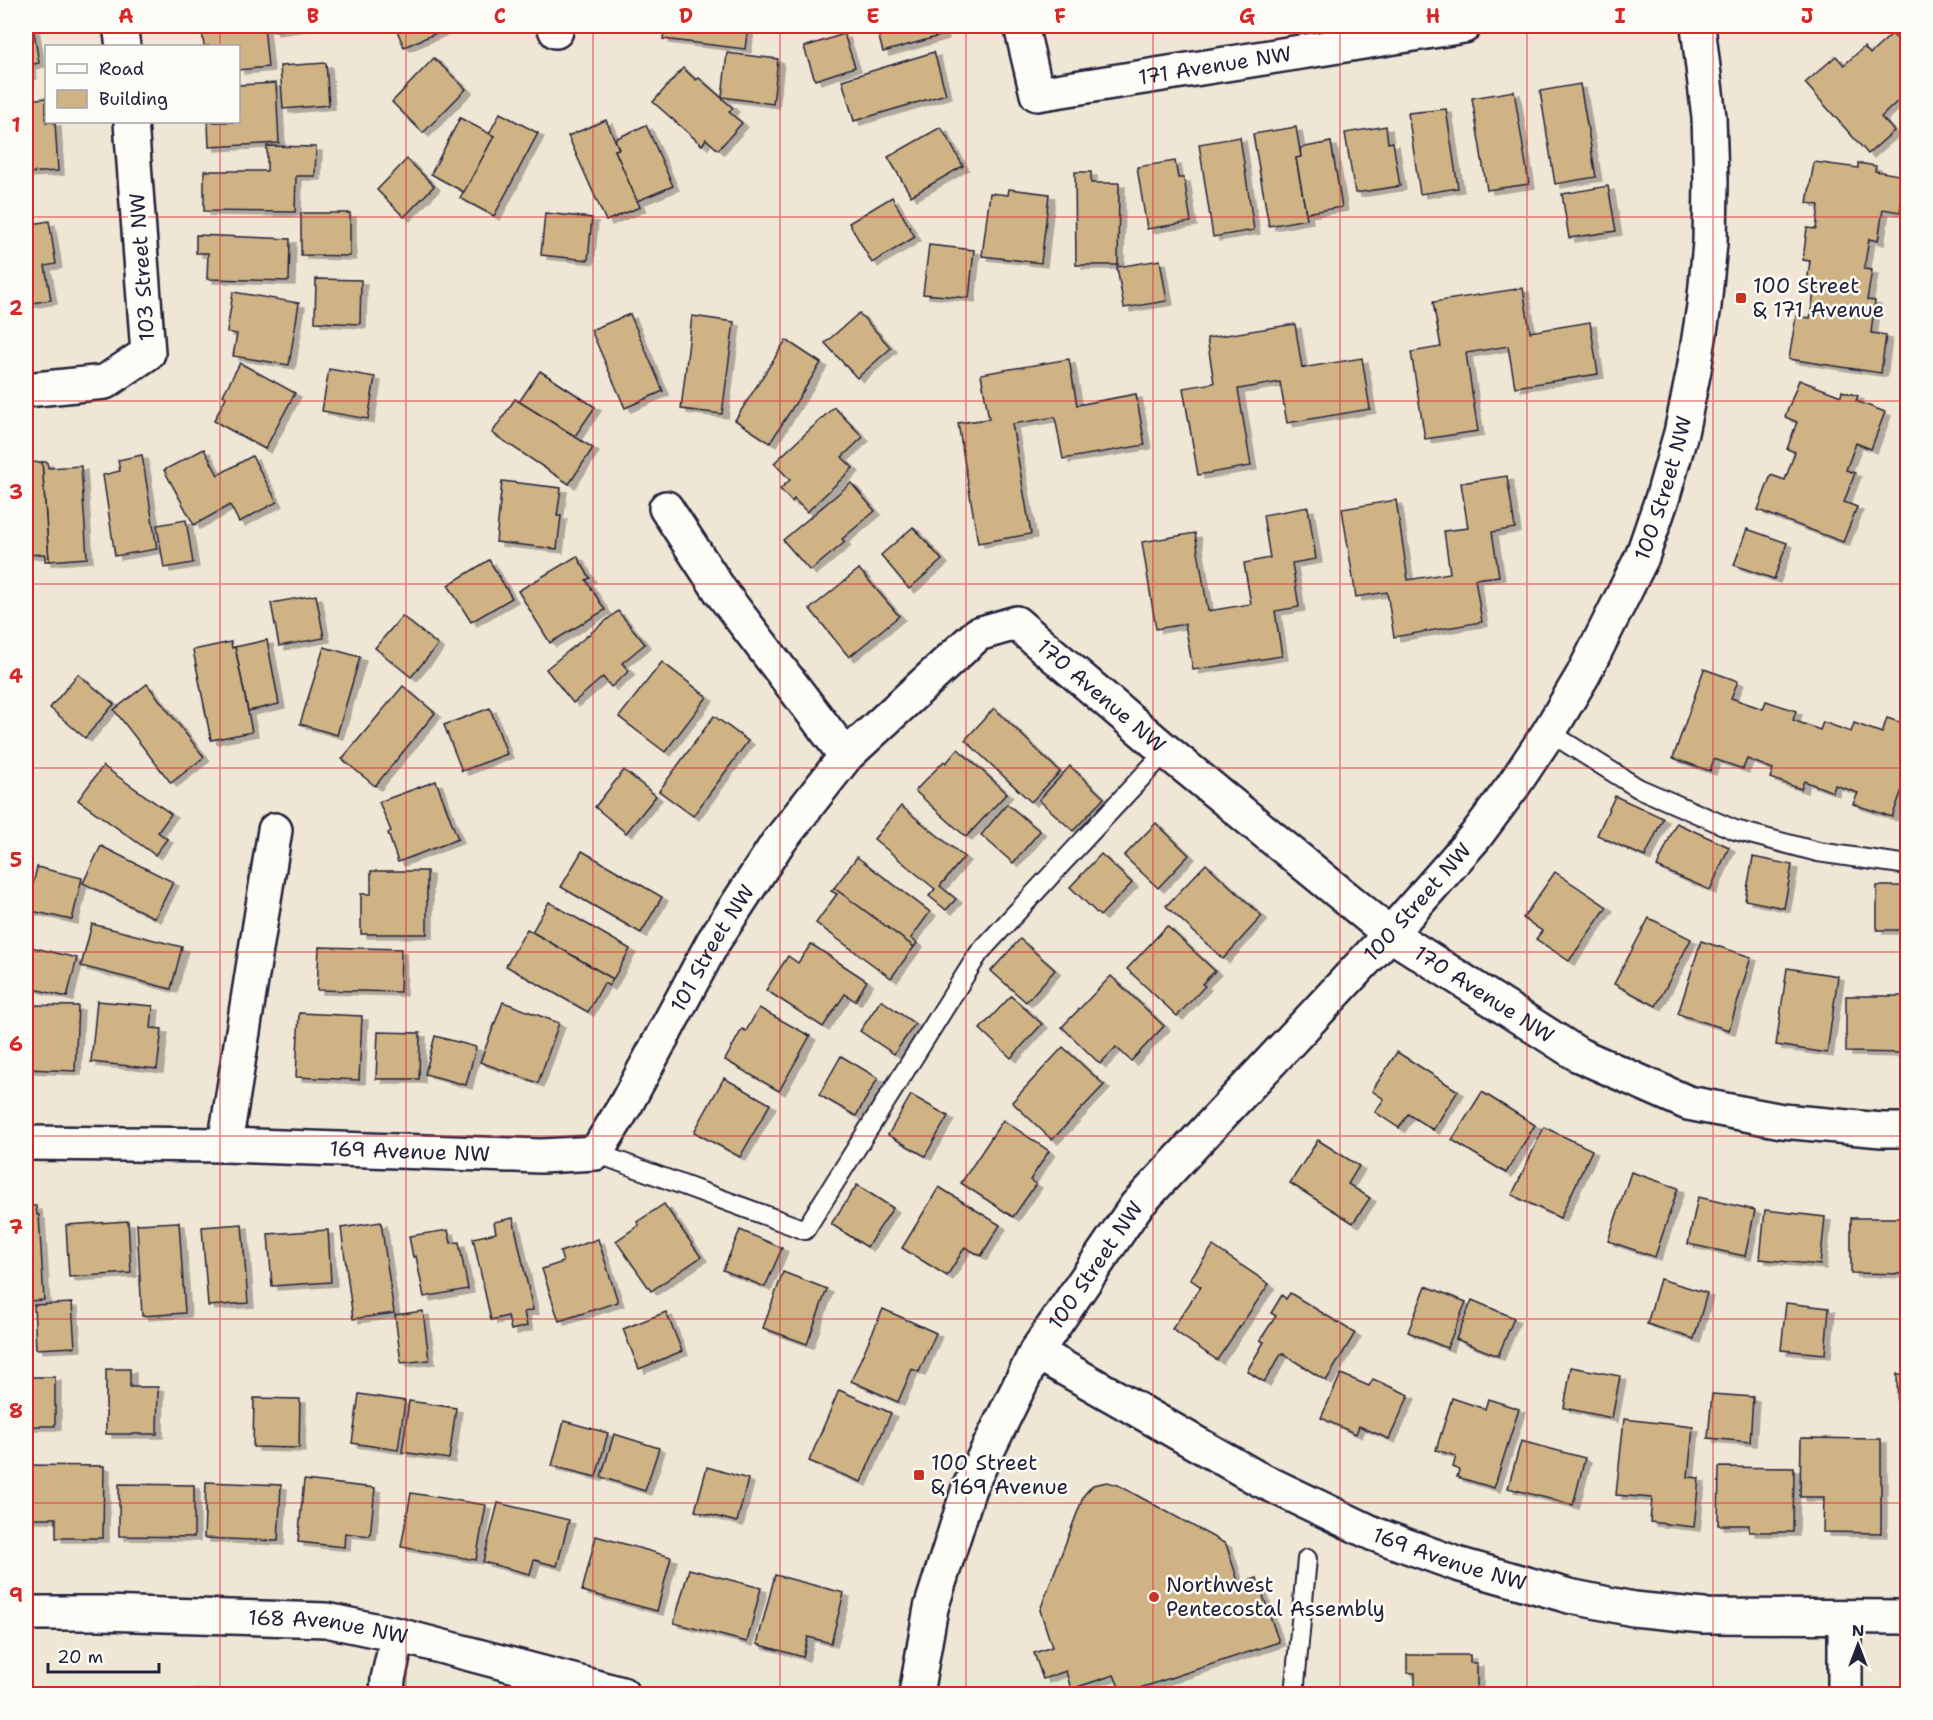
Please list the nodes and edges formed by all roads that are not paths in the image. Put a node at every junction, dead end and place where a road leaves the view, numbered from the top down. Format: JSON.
{"nodes":[{"id":1,"x":120,"y":26,"type":"edge"},
{"id":2,"x":1021,"y":26,"type":"edge"},
{"id":3,"x":1464,"y":26,"type":"edge"},
{"id":4,"x":1698,"y":26,"type":"edge"},
{"id":5,"x":123,"y":45,"type":"edge"},
{"id":6,"x":131,"y":123,"type":"edge"},
{"id":7,"x":26,"y":390,"type":"edge"},
{"id":8,"x":666,"y":508,"type":"dead end"},
{"id":9,"x":1016,"y":623,"type":"joint"},
{"id":10,"x":1549,"y":732,"type":"junction"},
{"id":11,"x":1166,"y":751,"type":"junction"},
{"id":12,"x":846,"y":756,"type":"junction"},
{"id":13,"x":275,"y":830,"type":"dead end"},
{"id":14,"x":1908,"y":865,"type":"edge"},
{"id":15,"x":1390,"y":934,"type":"junction"},
{"id":16,"x":1908,"y":1130,"type":"edge"},
{"id":17,"x":26,"y":1143,"type":"edge"},
{"id":18,"x":225,"y":1145,"type":"junction"},
{"id":19,"x":596,"y":1152,"type":"junction"},
{"id":20,"x":1035,"y":1352,"type":"junction"},
{"id":21,"x":1307,"y":1559,"type":"dead end"},
{"id":22,"x":26,"y":1614,"type":"edge"},
{"id":23,"x":1908,"y":1617,"type":"edge"},
{"id":24,"x":1845,"y":1618,"type":"junction"},
{"id":25,"x":398,"y":1635,"type":"junction"},
{"id":26,"x":387,"y":1695,"type":"edge"},
{"id":27,"x":622,"y":1695,"type":"edge"},
{"id":28,"x":916,"y":1695,"type":"edge"},
{"id":29,"x":1294,"y":1695,"type":"edge"},
{"id":30,"x":1845,"y":1695,"type":"edge"}],
"edges":[{"from":1,"to":5,"type":"street"},
{"from":2,"to":3,"type":"street","name":"171 Avenue NW"},
{"from":4,"to":10,"type":"street","name":"100 Street NW"},
{"from":6,"to":7,"type":"street","name":"103 Street NW"},
{"from":8,"to":12,"type":"street"},
{"from":9,"to":11,"type":"street","name":"170 Avenue NW"},
{"from":9,"to":12,"type":"street","name":"101 Street NW"},
{"from":10,"to":14,"type":"lane"},
{"from":10,"to":15,"type":"street","name":"100 Street NW"},
{"from":11,"to":15,"type":"street","name":"170 Avenue NW"},
{"from":11,"to":19,"type":"lane"},
{"from":12,"to":19,"type":"street","name":"101 Street NW"},
{"from":13,"to":18,"type":"street"},
{"from":15,"to":16,"type":"street","name":"170 Avenue NW"},
{"from":15,"to":20,"type":"street","name":"100 Street NW"},
{"from":17,"to":18,"type":"street","name":"169 Avenue NW"},
{"from":18,"to":19,"type":"street","name":"169 Avenue NW"},
{"from":20,"to":24,"type":"street","name":"169 Avenue NW"},
{"from":20,"to":28,"type":"street","name":"100 Street NW"},
{"from":21,"to":29,"type":"lane"},
{"from":22,"to":25,"type":"street","name":"168 Avenue NW"},
{"from":23,"to":24,"type":"street","name":"169 Avenue NW"},
{"from":24,"to":30,"type":"street"},
{"from":25,"to":26,"type":"street"},
{"from":25,"to":27,"type":"street","name":"168 Avenue NW"}]}
